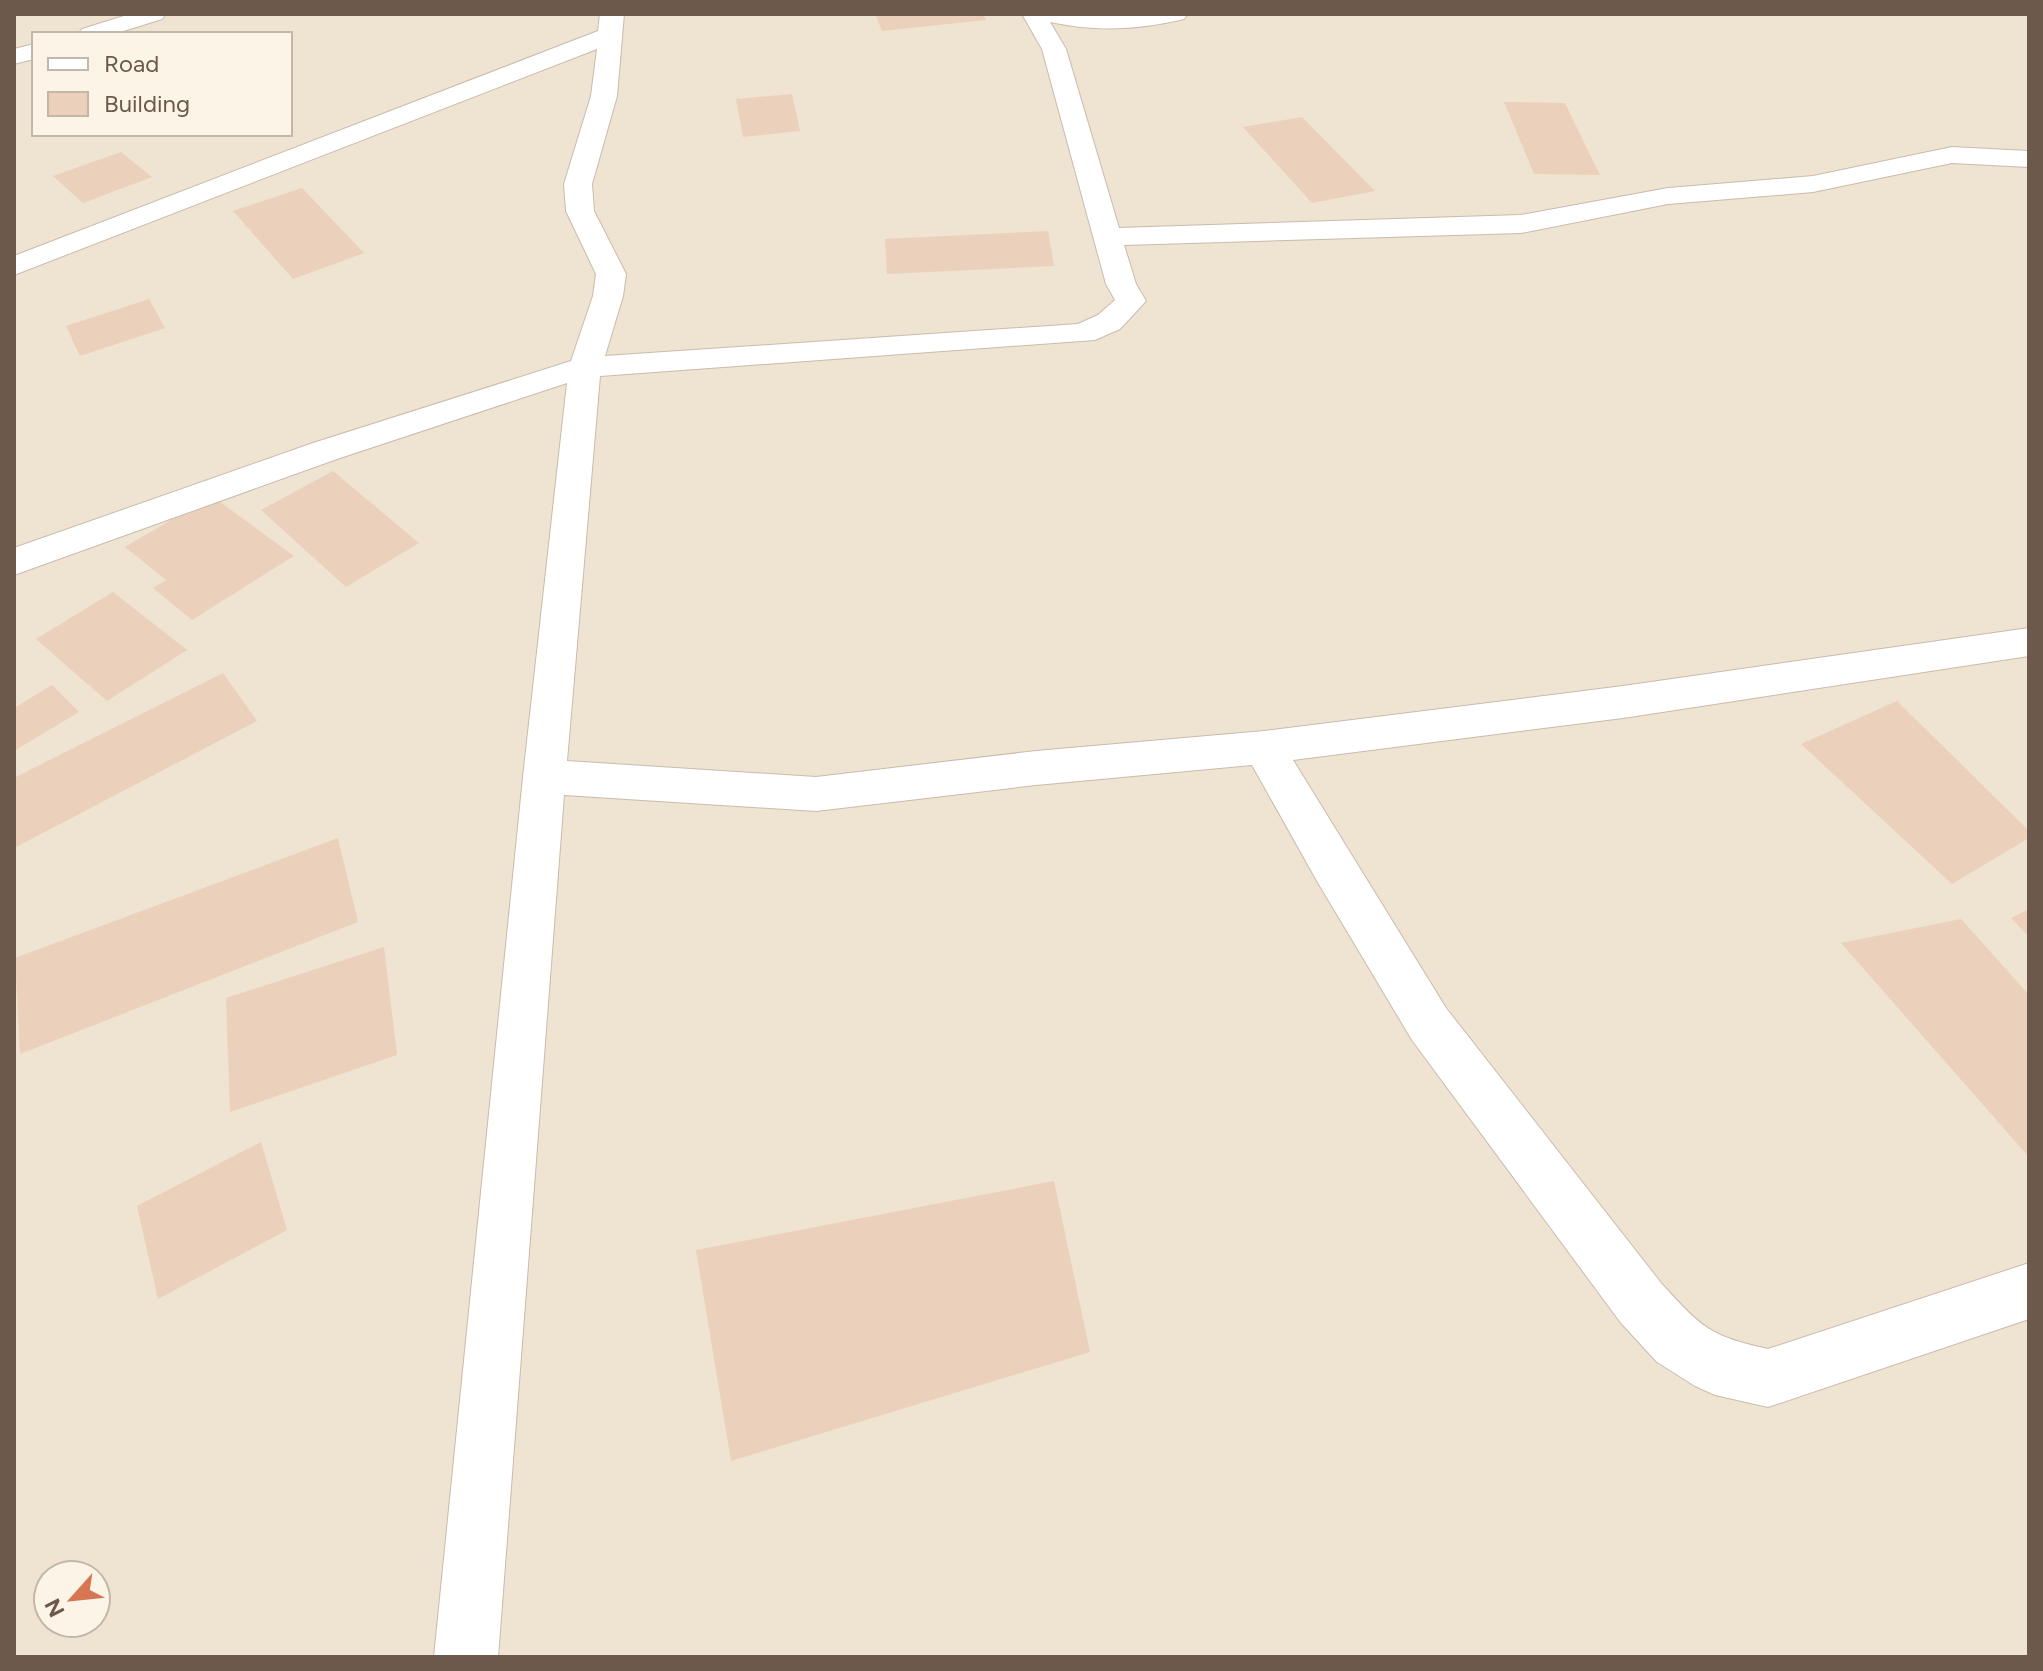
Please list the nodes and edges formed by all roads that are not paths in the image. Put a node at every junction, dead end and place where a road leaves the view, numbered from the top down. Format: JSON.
{"nodes":[{"id":1,"x":154,"y":14,"type":"edge"},
{"id":2,"x":1034,"y":14,"type":"edge"},
{"id":3,"x":1044,"y":14,"type":"edge"},
{"id":4,"x":1176,"y":14,"type":"edge"},
{"id":5,"x":611,"y":25,"type":"edge"},
{"id":6,"x":96,"y":32,"type":"edge"},
{"id":7,"x":2029,"y":159,"type":"edge"},
{"id":8,"x":1107,"y":237,"type":"junction"},
{"id":9,"x":14,"y":266,"type":"edge"},
{"id":10,"x":585,"y":367,"type":"junction"},
{"id":11,"x":14,"y":562,"type":"edge"},
{"id":12,"x":2029,"y":642,"type":"edge"},
{"id":13,"x":1264,"y":747,"type":"junction"},
{"id":14,"x":544,"y":777,"type":"junction"},
{"id":15,"x":2029,"y":1291,"type":"edge"},
{"id":16,"x":466,"y":1657,"type":"edge"}],
"edges":[{"from":1,"to":6,"type":"street"},
{"from":2,"to":8,"type":"street"},
{"from":3,"to":4,"type":"street"},
{"from":5,"to":9,"type":"street"},
{"from":5,"to":10,"type":"street"},
{"from":7,"to":8,"type":"street"},
{"from":8,"to":10,"type":"street"},
{"from":10,"to":11,"type":"street"},
{"from":10,"to":14,"type":"street"},
{"from":12,"to":13,"type":"street"},
{"from":13,"to":14,"type":"street"},
{"from":13,"to":15,"type":"street"},
{"from":14,"to":16,"type":"street"}]}
